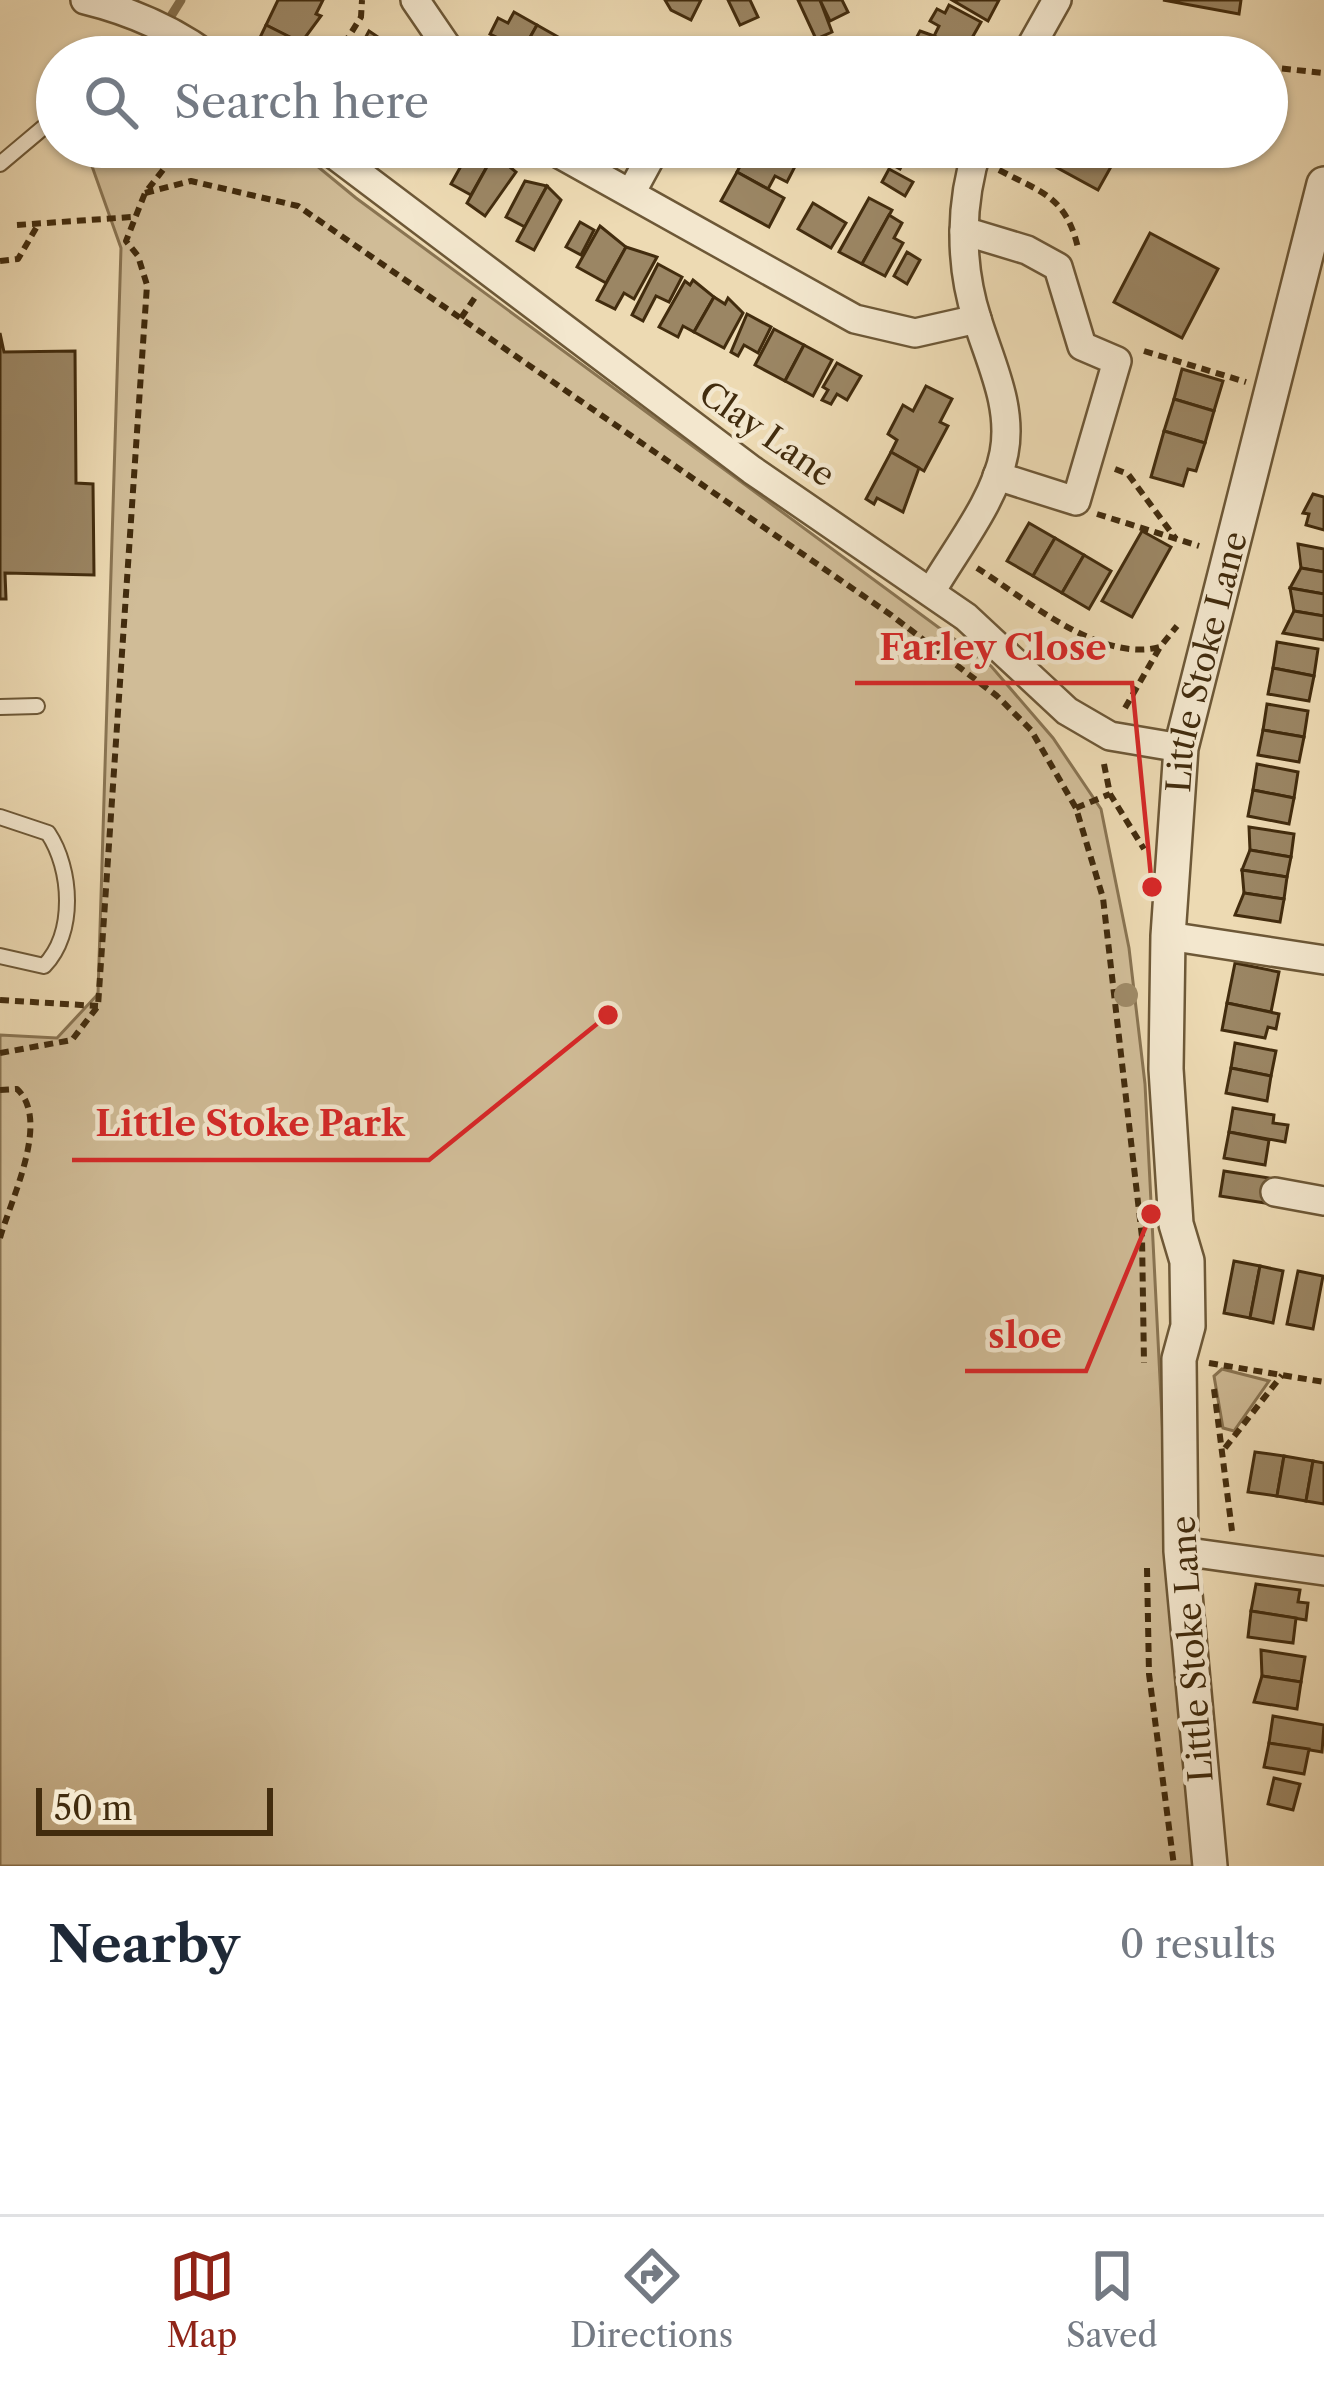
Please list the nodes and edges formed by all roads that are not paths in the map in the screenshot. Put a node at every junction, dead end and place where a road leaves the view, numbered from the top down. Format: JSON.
{"nodes":[{"id":1,"x":85,"y":0,"type":"edge"},
{"id":2,"x":415,"y":0,"type":"edge"},
{"id":3,"x":1057,"y":0,"type":"edge"},
{"id":4,"x":121,"y":4,"type":"edge"},
{"id":5,"x":180,"y":36,"type":"edge"},
{"id":6,"x":440,"y":36,"type":"edge"},
{"id":7,"x":1037,"y":36,"type":"edge"},
{"id":8,"x":36,"y":134,"type":"edge"},
{"id":9,"x":0,"y":164,"type":"edge"},
{"id":10,"x":352,"y":168,"type":"edge"},
{"id":11,"x":585,"y":168,"type":"edge"},
{"id":12,"x":645,"y":168,"type":"edge"},
{"id":13,"x":971,"y":168,"type":"edge"},
{"id":14,"x":1324,"y":184,"type":"edge"},
{"id":15,"x":631,"y":193,"type":"junction"},
{"id":16,"x":964,"y":231,"type":"junction"},
{"id":17,"x":977,"y":320,"type":"junction"},
{"id":18,"x":997,"y":476,"type":"junction"},
{"id":19,"x":931,"y":592,"type":"junction"},
{"id":20,"x":37,"y":706,"type":"dead end"},
{"id":21,"x":0,"y":707,"type":"edge"},
{"id":22,"x":1181,"y":748,"type":"junction"},
{"id":23,"x":0,"y":818,"type":"edge"},
{"id":24,"x":1168,"y":936,"type":"junction"},
{"id":25,"x":0,"y":956,"type":"edge"},
{"id":26,"x":1324,"y":960,"type":"edge"},
{"id":27,"x":1274,"y":1192,"type":"dead end"},
{"id":28,"x":1324,"y":1201,"type":"edge"},
{"id":29,"x":1181,"y":1551,"type":"junction"},
{"id":30,"x":1324,"y":1571,"type":"edge"},
{"id":31,"x":1210,"y":1866,"type":"edge"}],
"edges":[{"from":1,"to":4,"type":"street"},
{"from":2,"to":6,"type":"street"},
{"from":3,"to":7,"type":"street"},
{"from":4,"to":5,"type":"street"},
{"from":8,"to":9,"type":"lane"},
{"from":10,"to":19,"type":"street","name":"Clay Lane"},
{"from":11,"to":15,"type":"street"},
{"from":12,"to":15,"type":"street"},
{"from":13,"to":16,"type":"street"},
{"from":14,"to":22,"type":"street","name":"Little Stoke Lane"},
{"from":15,"to":17,"type":"street"},
{"from":16,"to":17,"type":"street"},
{"from":16,"to":18,"type":"street"},
{"from":17,"to":18,"type":"street"},
{"from":18,"to":19,"type":"street"},
{"from":19,"to":22,"type":"street","name":"Clay Lane"},
{"from":20,"to":21,"type":"lane"},
{"from":22,"to":24,"type":"street","name":"Little Stoke Lane"},
{"from":23,"to":25,"type":"lane"},
{"from":24,"to":26,"type":"street"},
{"from":24,"to":29,"type":"street","name":"Little Stoke Lane"},
{"from":27,"to":28,"type":"street"},
{"from":29,"to":30,"type":"street"},
{"from":29,"to":31,"type":"street","name":"Little Stoke Lane"}]}
